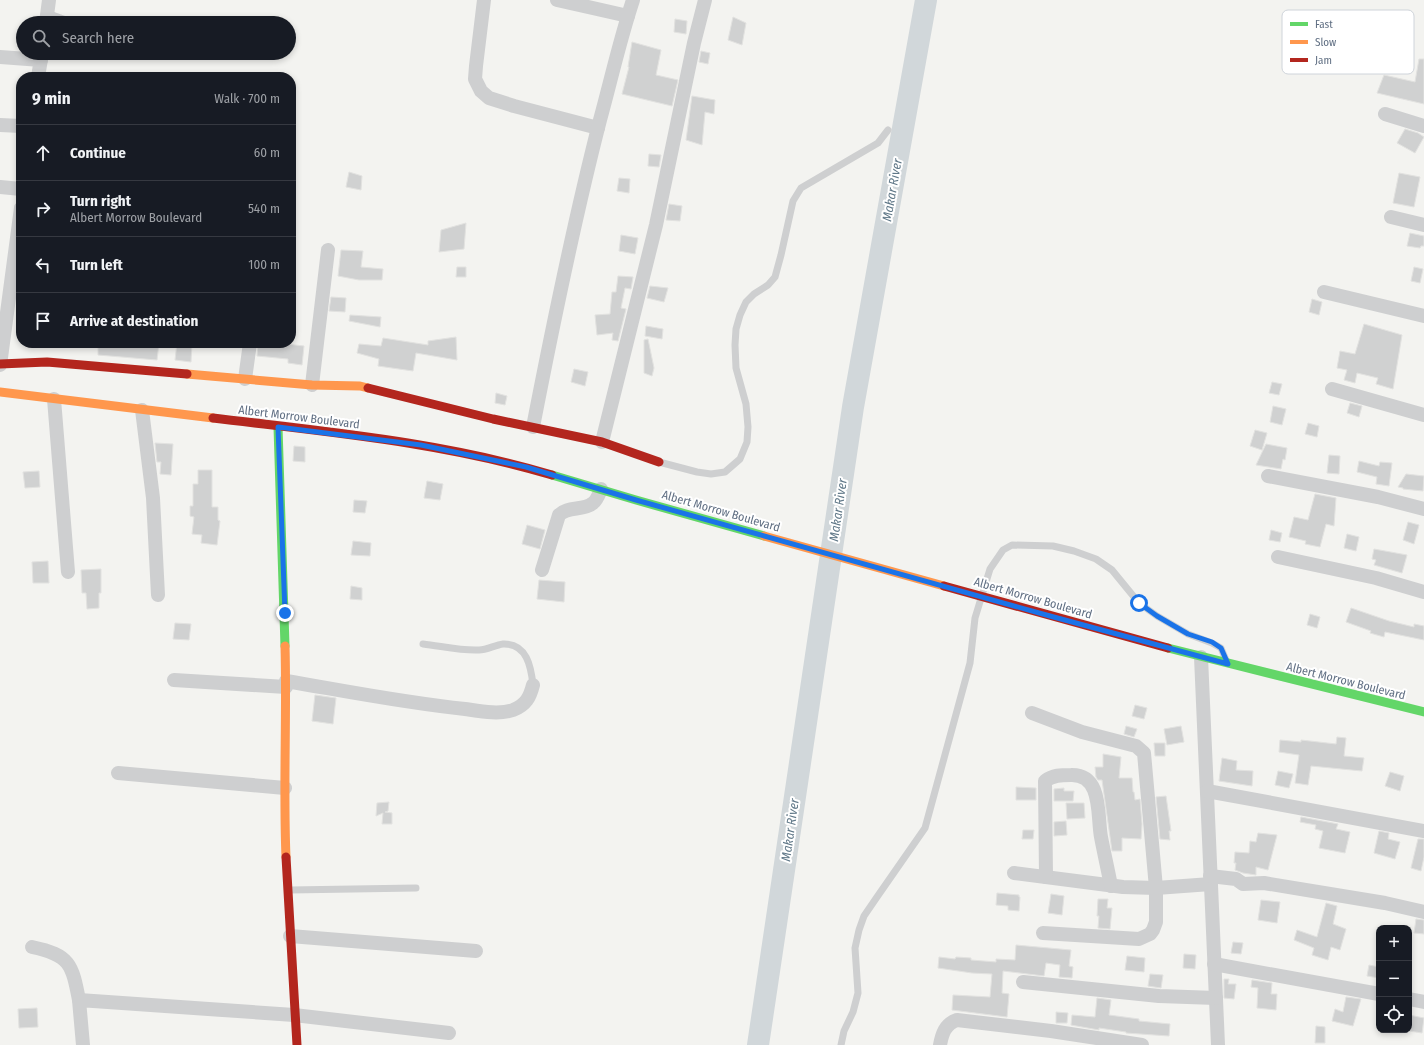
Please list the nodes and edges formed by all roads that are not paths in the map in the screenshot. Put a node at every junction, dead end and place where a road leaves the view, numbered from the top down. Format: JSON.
{"nodes":[{"id":1,"x":484,"y":0,"type":"edge"},
{"id":2,"x":557,"y":0,"type":"edge"},
{"id":3,"x":633,"y":0,"type":"edge"},
{"id":4,"x":706,"y":0,"type":"edge"},
{"id":5,"x":573,"y":2,"type":"edge"},
{"id":6,"x":47,"y":12,"type":"edge"},
{"id":7,"x":57,"y":16,"type":"edge"},
{"id":8,"x":628,"y":16,"type":"junction"},
{"id":9,"x":0,"y":57,"type":"edge"},
{"id":10,"x":16,"y":57,"type":"edge"},
{"id":11,"x":40,"y":60,"type":"edge"},
{"id":12,"x":39,"y":72,"type":"edge"},
{"id":13,"x":1385,"y":114,"type":"dead end"},
{"id":14,"x":0,"y":125,"type":"edge"},
{"id":15,"x":16,"y":126,"type":"edge"},
{"id":16,"x":1424,"y":126,"type":"edge"},
{"id":17,"x":598,"y":128,"type":"junction"},
{"id":18,"x":888,"y":130,"type":"dead end"},
{"id":19,"x":0,"y":187,"type":"edge"},
{"id":20,"x":16,"y":189,"type":"edge"},
{"id":21,"x":1391,"y":217,"type":"dead end"},
{"id":22,"x":1424,"y":225,"type":"edge"},
{"id":23,"x":16,"y":245,"type":"edge"},
{"id":24,"x":328,"y":250,"type":"dead end"},
{"id":25,"x":1324,"y":292,"type":"dead end"},
{"id":26,"x":1424,"y":316,"type":"edge"},
{"id":27,"x":249,"y":348,"type":"edge"},
{"id":28,"x":0,"y":365,"type":"edge"},
{"id":29,"x":245,"y":379,"type":"junction"},
{"id":30,"x":312,"y":385,"type":"junction"},
{"id":31,"x":1332,"y":389,"type":"dead end"},
{"id":32,"x":0,"y":392,"type":"edge"},
{"id":33,"x":54,"y":399,"type":"junction"},
{"id":34,"x":142,"y":410,"type":"junction"},
{"id":35,"x":1424,"y":415,"type":"edge"},
{"id":36,"x":278,"y":427,"type":"junction"},
{"id":37,"x":533,"y":427,"type":"junction"},
{"id":38,"x":602,"y":442,"type":"junction"},
{"id":39,"x":659,"y":462,"type":"joint"},
{"id":40,"x":1268,"y":476,"type":"dead end"},
{"id":41,"x":601,"y":490,"type":"junction"},
{"id":42,"x":1424,"y":509,"type":"edge"},
{"id":43,"x":1278,"y":557,"type":"dead end"},
{"id":44,"x":542,"y":570,"type":"dead end"},
{"id":45,"x":68,"y":572,"type":"dead end"},
{"id":46,"x":1424,"y":592,"type":"edge"},
{"id":47,"x":158,"y":595,"type":"dead end"},
{"id":48,"x":424,"y":644,"type":"dead end"},
{"id":49,"x":1201,"y":657,"type":"junction"},
{"id":50,"x":1228,"y":664,"type":"junction"},
{"id":51,"x":174,"y":680,"type":"dead end"},
{"id":52,"x":286,"y":684,"type":"junction"},
{"id":53,"x":533,"y":684,"type":"joint"},
{"id":54,"x":1032,"y":712,"type":"dead end"},
{"id":55,"x":1424,"y":712,"type":"edge"},
{"id":56,"x":118,"y":773,"type":"dead end"},
{"id":57,"x":285,"y":788,"type":"junction"},
{"id":58,"x":1207,"y":791,"type":"junction"},
{"id":59,"x":1424,"y":831,"type":"edge"},
{"id":60,"x":1014,"y":873,"type":"dead end"},
{"id":61,"x":1046,"y":877,"type":"junction"},
{"id":62,"x":1211,"y":880,"type":"junction"},
{"id":63,"x":1111,"y":886,"type":"junction"},
{"id":64,"x":416,"y":888,"type":"dead end"},
{"id":65,"x":1156,"y":888,"type":"junction"},
{"id":66,"x":288,"y":890,"type":"junction"},
{"id":67,"x":1424,"y":912,"type":"edge"},
{"id":68,"x":1043,"y":933,"type":"dead end"},
{"id":69,"x":290,"y":936,"type":"junction"},
{"id":70,"x":32,"y":947,"type":"dead end"},
{"id":71,"x":476,"y":951,"type":"dead end"},
{"id":72,"x":1214,"y":964,"type":"junction"},
{"id":73,"x":1023,"y":982,"type":"dead end"},
{"id":74,"x":1376,"y":993,"type":"edge"},
{"id":75,"x":1216,"y":998,"type":"junction"},
{"id":76,"x":79,"y":1000,"type":"junction"},
{"id":77,"x":1412,"y":1000,"type":"edge"},
{"id":78,"x":1424,"y":1002,"type":"edge"},
{"id":79,"x":294,"y":1015,"type":"junction"},
{"id":80,"x":450,"y":1033,"type":"dead end"},
{"id":81,"x":83,"y":1045,"type":"edge"},
{"id":82,"x":297,"y":1045,"type":"edge"},
{"id":83,"x":841,"y":1045,"type":"edge"},
{"id":84,"x":940,"y":1045,"type":"edge"},
{"id":85,"x":1142,"y":1045,"type":"edge"},
{"id":86,"x":1218,"y":1045,"type":"edge"}],
"edges":[{"from":1,"to":17,"type":"street"},
{"from":2,"to":5,"type":"street"},
{"from":3,"to":8,"type":"street"},
{"from":4,"to":38,"type":"street"},
{"from":5,"to":8,"type":"street"},
{"from":6,"to":7,"type":"lane"},
{"from":8,"to":17,"type":"street"},
{"from":9,"to":10,"type":"street"},
{"from":11,"to":12,"type":"street"},
{"from":13,"to":16,"type":"street"},
{"from":14,"to":15,"type":"street"},
{"from":17,"to":37,"type":"street"},
{"from":18,"to":39,"type":"lane"},
{"from":19,"to":20,"type":"street"},
{"from":21,"to":22,"type":"street"},
{"from":23,"to":28,"type":"street"},
{"from":24,"to":30,"type":"street"},
{"from":25,"to":26,"type":"street"},
{"from":27,"to":29,"type":"street"},
{"from":28,"to":29,"type":"main road"},
{"from":29,"to":30,"type":"main road"},
{"from":30,"to":37,"type":"main road"},
{"from":31,"to":35,"type":"street"},
{"from":32,"to":33,"type":"main road","name":"Albert Morrow Boulevard"},
{"from":33,"to":34,"type":"main road","name":"Albert Morrow Boulevard"},
{"from":33,"to":45,"type":"street"},
{"from":34,"to":36,"type":"main road","name":"Albert Morrow Boulevard"},
{"from":34,"to":47,"type":"street"},
{"from":36,"to":41,"type":"main road","name":"Albert Morrow Boulevard"},
{"from":36,"to":52,"type":"main road"},
{"from":37,"to":38,"type":"main road"},
{"from":38,"to":39,"type":"main road"},
{"from":40,"to":42,"type":"street"},
{"from":41,"to":44,"type":"street"},
{"from":41,"to":49,"type":"main road","name":"Albert Morrow Boulevard"},
{"from":43,"to":46,"type":"street"},
{"from":48,"to":53,"type":"lane"},
{"from":49,"to":50,"type":"main road","name":"Albert Morrow Boulevard"},
{"from":49,"to":58,"type":"street"},
{"from":50,"to":55,"type":"main road","name":"Albert Morrow Boulevard"},
{"from":50,"to":83,"type":"lane"},
{"from":51,"to":52,"type":"street"},
{"from":52,"to":53,"type":"street"},
{"from":52,"to":57,"type":"main road"},
{"from":54,"to":65,"type":"street"},
{"from":56,"to":57,"type":"street"},
{"from":57,"to":66,"type":"main road"},
{"from":58,"to":59,"type":"street"},
{"from":58,"to":62,"type":"street"},
{"from":60,"to":61,"type":"street"},
{"from":61,"to":63,"type":"street"},
{"from":61,"to":63,"type":"street"},
{"from":62,"to":65,"type":"street"},
{"from":62,"to":67,"type":"street"},
{"from":62,"to":72,"type":"street"},
{"from":63,"to":65,"type":"street"},
{"from":64,"to":66,"type":"lane"},
{"from":65,"to":68,"type":"street"},
{"from":66,"to":69,"type":"main road"},
{"from":69,"to":71,"type":"street"},
{"from":69,"to":79,"type":"main road"},
{"from":70,"to":76,"type":"street"},
{"from":72,"to":74,"type":"street"},
{"from":72,"to":75,"type":"street"},
{"from":73,"to":75,"type":"street"},
{"from":75,"to":86,"type":"street"},
{"from":76,"to":79,"type":"street"},
{"from":76,"to":81,"type":"street"},
{"from":77,"to":78,"type":"street"},
{"from":79,"to":80,"type":"street"},
{"from":79,"to":82,"type":"main road"},
{"from":84,"to":85,"type":"street"}]}
